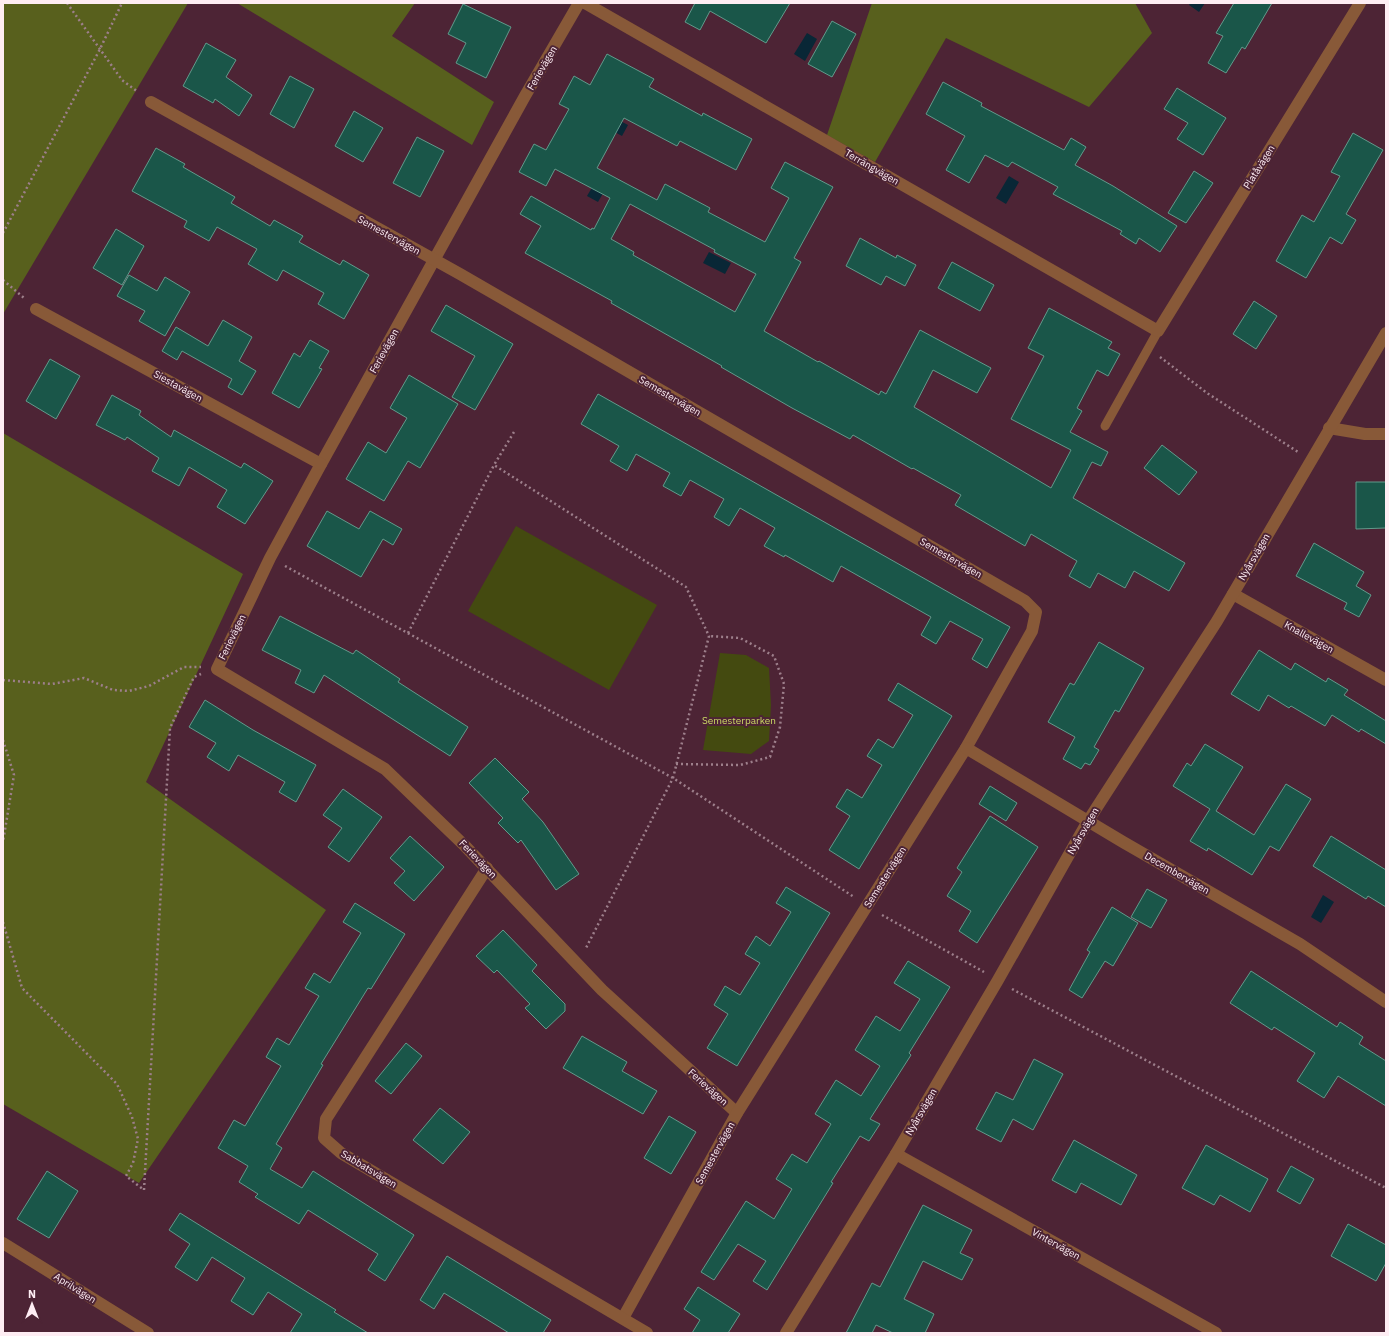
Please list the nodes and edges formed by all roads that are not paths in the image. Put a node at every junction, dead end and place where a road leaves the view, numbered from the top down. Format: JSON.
{"nodes":[{"id":1,"x":579,"y":3,"type":"edge"},
{"id":2,"x":585,"y":3,"type":"edge"},
{"id":3,"x":1360,"y":3,"type":"edge"},
{"id":4,"x":151,"y":102,"type":"road end"},
{"id":5,"x":435,"y":260,"type":"junction"},
{"id":6,"x":36,"y":309,"type":"road end"},
{"id":7,"x":1158,"y":331,"type":"junction"},
{"id":8,"x":1386,"y":333,"type":"edge"},
{"id":9,"x":1106,"y":426,"type":"dead end"},
{"id":10,"x":1329,"y":428,"type":"junction"},
{"id":11,"x":1386,"y":434,"type":"edge"},
{"id":12,"x":321,"y":464,"type":"junction"},
{"id":13,"x":1233,"y":594,"type":"junction"},
{"id":14,"x":1386,"y":680,"type":"edge"},
{"id":15,"x":966,"y":748,"type":"junction"},
{"id":16,"x":1088,"y":821,"type":"junction"},
{"id":17,"x":487,"y":868,"type":"junction"},
{"id":18,"x":1386,"y":1002,"type":"edge"},
{"id":19,"x":737,"y":1113,"type":"junction"},
{"id":20,"x":896,"y":1154,"type":"junction"},
{"id":21,"x":3,"y":1243,"type":"edge"},
{"id":22,"x":624,"y":1318,"type":"junction"},
{"id":23,"x":148,"y":1333,"type":"edge"},
{"id":24,"x":647,"y":1333,"type":"edge"},
{"id":25,"x":786,"y":1333,"type":"edge"},
{"id":26,"x":1216,"y":1333,"type":"edge"}],
"edges":[{"from":1,"to":5,"type":"street","name":"Ferievägen"},
{"from":2,"to":7,"type":"street","name":"Terrängvägen"},
{"from":3,"to":7,"type":"street","name":"Platåvägen"},
{"from":4,"to":5,"type":"street","name":"Semestervägen"},
{"from":5,"to":12,"type":"street","name":"Ferievägen"},
{"from":5,"to":15,"type":"street","name":"Semestervägen"},
{"from":6,"to":12,"type":"street","name":"Siestavägen"},
{"from":7,"to":9,"type":"lane"},
{"from":8,"to":10,"type":"street","name":"Nyårsvägen"},
{"from":10,"to":11,"type":"street"},
{"from":10,"to":13,"type":"street","name":"Nyårsvägen"},
{"from":12,"to":17,"type":"street","name":"Ferievägen"},
{"from":13,"to":14,"type":"street","name":"Knallevägen"},
{"from":13,"to":16,"type":"street","name":"Nyårsvägen"},
{"from":15,"to":16,"type":"street","name":"Decembervägen"},
{"from":15,"to":19,"type":"street","name":"Semestervägen"},
{"from":16,"to":18,"type":"street","name":"Decembervägen"},
{"from":16,"to":20,"type":"street","name":"Nyårsvägen"},
{"from":17,"to":19,"type":"street","name":"Ferievägen"},
{"from":17,"to":22,"type":"street","name":"Sabbatsvägen"},
{"from":19,"to":22,"type":"street","name":"Semestervägen"},
{"from":20,"to":25,"type":"street","name":"Nyårsvägen"},
{"from":20,"to":26,"type":"street","name":"Vintervägen"},
{"from":21,"to":23,"type":"street","name":"Aprilvägen"},
{"from":22,"to":24,"type":"street","name":"Sabbatsvägen"}]}
